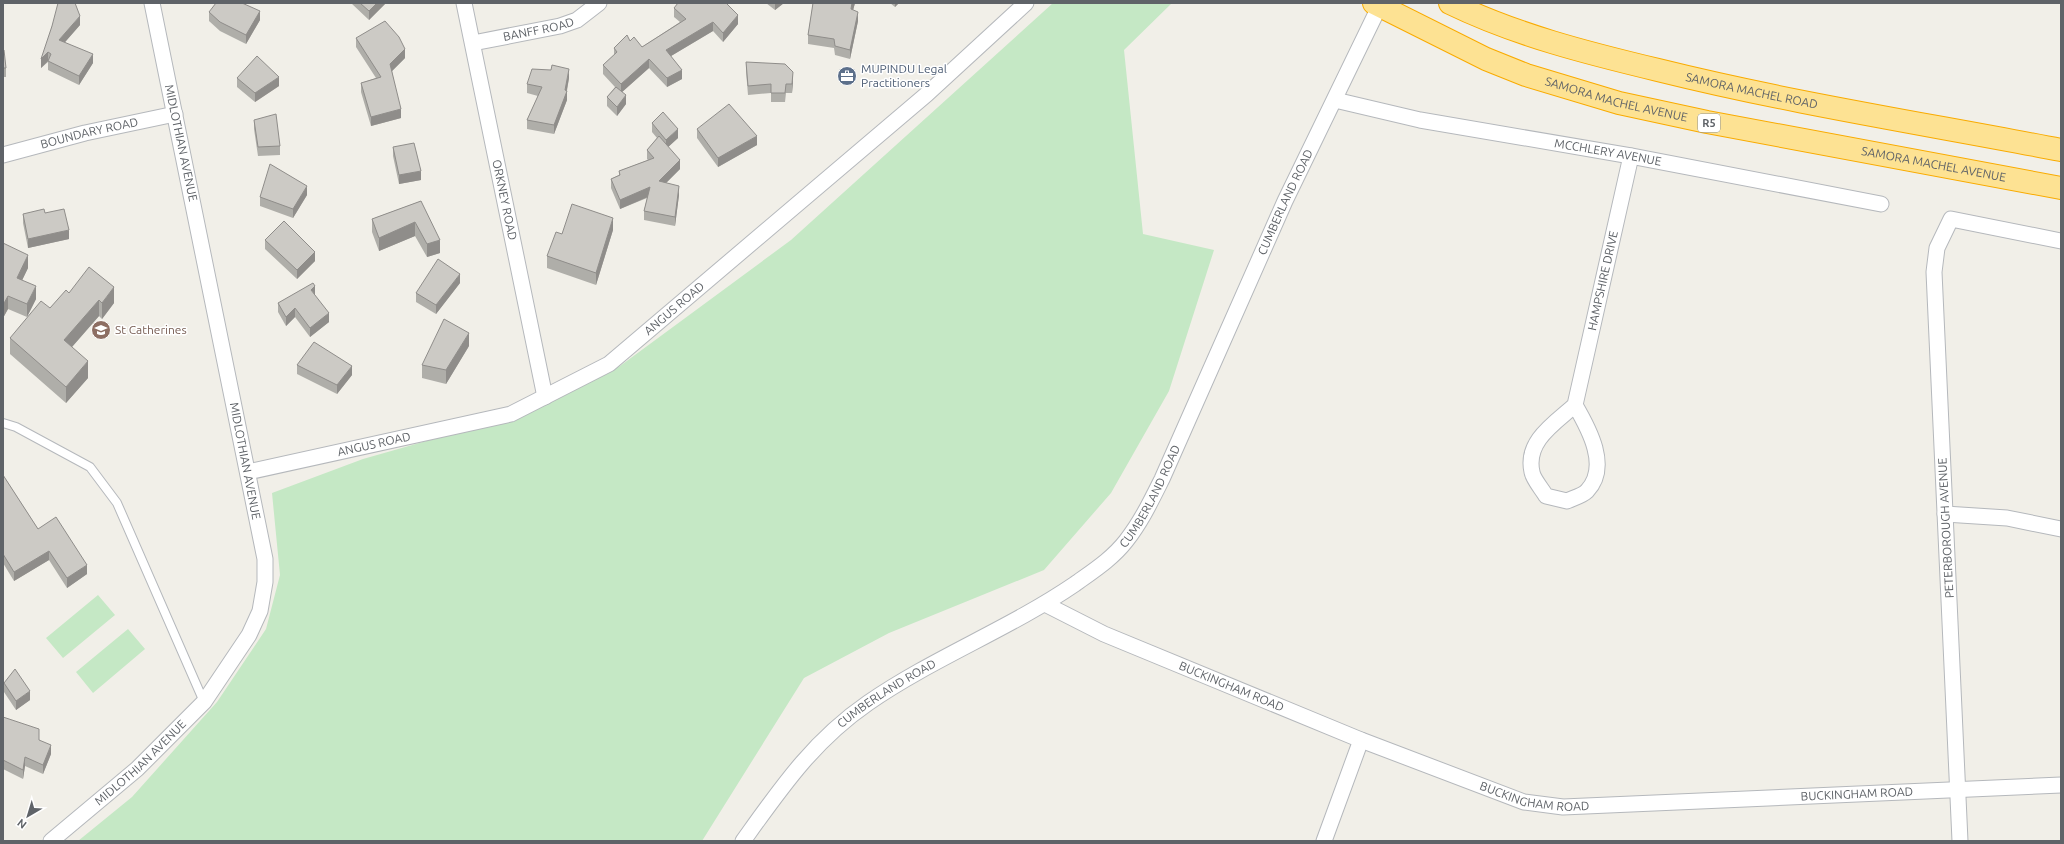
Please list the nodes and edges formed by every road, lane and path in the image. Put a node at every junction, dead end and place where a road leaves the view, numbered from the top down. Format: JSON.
{"nodes":[{"id":1,"x":152,"y":3,"type":"edge"},
{"id":2,"x":464,"y":3,"type":"edge"},
{"id":3,"x":599,"y":3,"type":"edge"},
{"id":4,"x":1026,"y":3,"type":"edge"},
{"id":5,"x":1450,"y":3,"type":"edge"},
{"id":6,"x":1378,"y":4,"type":"edge"},
{"id":7,"x":473,"y":43,"type":"junction"},
{"id":8,"x":1336,"y":100,"type":"junction"},
{"id":9,"x":175,"y":114,"type":"junction"},
{"id":10,"x":2061,"y":150,"type":"edge"},
{"id":11,"x":3,"y":155,"type":"edge"},
{"id":12,"x":1631,"y":156,"type":"junction"},
{"id":13,"x":2061,"y":188,"type":"edge"},
{"id":14,"x":1881,"y":204,"type":"dead end"},
{"id":15,"x":2061,"y":241,"type":"edge"},
{"id":16,"x":546,"y":397,"type":"junction"},
{"id":17,"x":1575,"y":405,"type":"junction"},
{"id":18,"x":3,"y":423,"type":"edge"},
{"id":19,"x":248,"y":472,"type":"junction"},
{"id":20,"x":1945,"y":514,"type":"junction"},
{"id":21,"x":2061,"y":529,"type":"edge"},
{"id":22,"x":1045,"y":604,"type":"junction"},
{"id":23,"x":204,"y":702,"type":"junction"},
{"id":24,"x":1361,"y":740,"type":"junction"},
{"id":25,"x":2061,"y":785,"type":"edge"},
{"id":26,"x":1958,"y":790,"type":"junction"},
{"id":27,"x":51,"y":841,"type":"edge"},
{"id":28,"x":743,"y":841,"type":"edge"},
{"id":29,"x":1324,"y":841,"type":"edge"},
{"id":30,"x":1960,"y":841,"type":"edge"}],
"edges":[{"from":1,"to":9,"type":"street","name":"MIDLOTHIAN AVENUE"},
{"from":2,"to":7,"type":"street","name":"ORKNEY ROAD"},
{"from":3,"to":7,"type":"street","name":"BANFF ROAD"},
{"from":4,"to":16,"type":"street","name":"ANGUS ROAD"},
{"from":5,"to":10,"type":"highway","name":"SAMORA MACHEL ROAD"},
{"from":6,"to":8,"type":"street","name":"CUMBERLAND ROAD"},
{"from":6,"to":13,"type":"highway","name":"SAMORA MACHEL AVENUE","number":"R5"},
{"from":7,"to":16,"type":"street","name":"ORKNEY ROAD"},
{"from":8,"to":12,"type":"street","name":"MCCHLERY AVENUE"},
{"from":8,"to":22,"type":"street","name":"CUMBERLAND ROAD"},
{"from":9,"to":11,"type":"street","name":"BOUNDARY ROAD"},
{"from":9,"to":19,"type":"street","name":"MIDLOTHIAN AVENUE"},
{"from":12,"to":14,"type":"street","name":"MCCHLERY AVENUE"},
{"from":12,"to":17,"type":"street","name":"HAMPSHIRE DRIVE"},
{"from":15,"to":20,"type":"street","name":"PETERBOROUGH AVENUE"},
{"from":16,"to":19,"type":"street","name":"ANGUS ROAD"},
{"from":17,"to":17,"type":"street"},
{"from":18,"to":23,"type":"lane"},
{"from":19,"to":23,"type":"street","name":"MIDLOTHIAN AVENUE"},
{"from":20,"to":21,"type":"street"},
{"from":20,"to":26,"type":"street","name":"PETERBOROUGH AVENUE"},
{"from":22,"to":24,"type":"street","name":"BUCKINGHAM ROAD"},
{"from":22,"to":28,"type":"street","name":"CUMBERLAND ROAD"},
{"from":23,"to":27,"type":"street","name":"MIDLOTHIAN AVENUE"},
{"from":24,"to":26,"type":"street","name":"BUCKINGHAM ROAD"},
{"from":24,"to":29,"type":"street"},
{"from":25,"to":26,"type":"street","name":"BUCKINGHAM ROAD"},
{"from":26,"to":30,"type":"street","name":"PETERBOROUGH AVENUE"}]}
